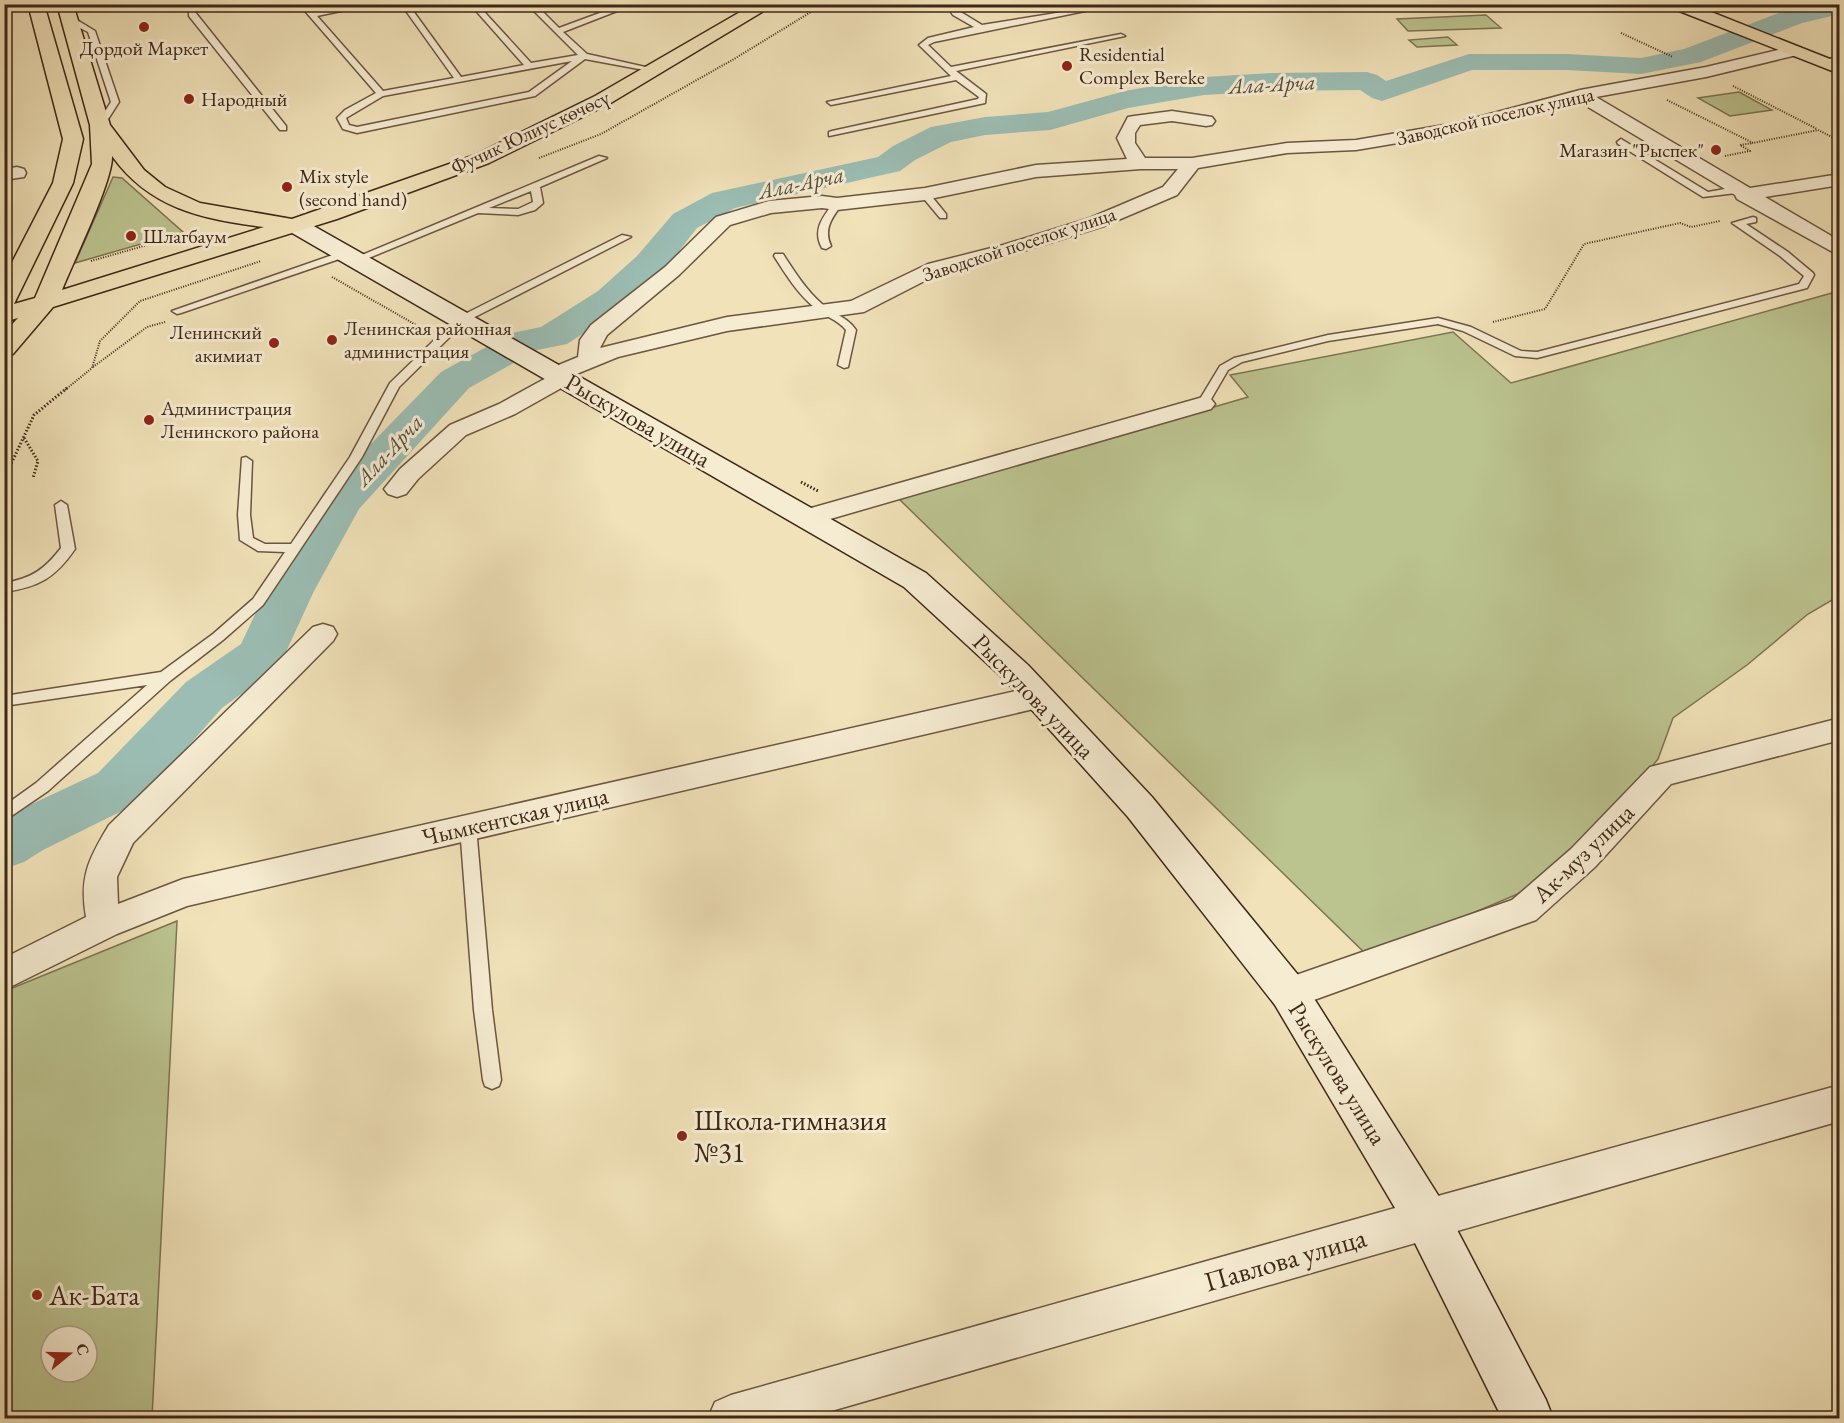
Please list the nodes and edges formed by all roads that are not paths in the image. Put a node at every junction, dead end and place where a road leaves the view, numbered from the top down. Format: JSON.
{"nodes":[{"id":1,"x":36,"y":4,"type":"edge"},
{"id":2,"x":93,"y":4,"type":"edge"},
{"id":3,"x":302,"y":4,"type":"edge"},
{"id":4,"x":371,"y":4,"type":"edge"},
{"id":5,"x":404,"y":4,"type":"edge"},
{"id":6,"x":473,"y":4,"type":"edge"},
{"id":7,"x":530,"y":4,"type":"edge"},
{"id":8,"x":632,"y":4,"type":"edge"},
{"id":9,"x":767,"y":4,"type":"edge"},
{"id":10,"x":955,"y":4,"type":"edge"},
{"id":11,"x":1675,"y":4,"type":"edge"},
{"id":12,"x":1703,"y":6,"type":"edge"},
{"id":13,"x":67,"y":11,"type":"edge"},
{"id":14,"x":1081,"y":11,"type":"dead end"},
{"id":15,"x":192,"y":14,"type":"dead end"},
{"id":16,"x":312,"y":15,"type":"junction"},
{"id":17,"x":1737,"y":24,"type":"junction"},
{"id":18,"x":981,"y":28,"type":"junction"},
{"id":19,"x":558,"y":31,"type":"junction"},
{"id":20,"x":1121,"y":36,"type":"dead end"},
{"id":21,"x":1785,"y":44,"type":"junction"},
{"id":22,"x":584,"y":56,"type":"junction"},
{"id":23,"x":1835,"y":61,"type":"edge"},
{"id":24,"x":529,"y":66,"type":"junction"},
{"id":25,"x":655,"y":70,"type":"junction"},
{"id":26,"x":949,"y":70,"type":"junction"},
{"id":27,"x":957,"y":77,"type":"junction"},
{"id":28,"x":458,"y":78,"type":"junction"},
{"id":29,"x":381,"y":94,"type":"junction"},
{"id":30,"x":1580,"y":95,"type":"junction"},
{"id":31,"x":831,"y":102,"type":"dead end"},
{"id":32,"x":1206,"y":121,"type":"dead end"},
{"id":33,"x":100,"y":125,"type":"junction"},
{"id":34,"x":283,"y":128,"type":"dead end"},
{"id":35,"x":832,"y":134,"type":"dead end"},
{"id":36,"x":1622,"y":142,"type":"dead end"},
{"id":37,"x":602,"y":158,"type":"dead end"},
{"id":38,"x":1192,"y":163,"type":"junction"},
{"id":39,"x":1140,"y":164,"type":"junction"},
{"id":40,"x":1839,"y":179,"type":"edge"},
{"id":41,"x":535,"y":186,"type":"junction"},
{"id":42,"x":1740,"y":192,"type":"junction"},
{"id":43,"x":926,"y":194,"type":"junction"},
{"id":44,"x":837,"y":204,"type":"junction"},
{"id":45,"x":476,"y":210,"type":"junction"},
{"id":46,"x":942,"y":216,"type":"dead end"},
{"id":47,"x":1753,"y":220,"type":"dead end"},
{"id":48,"x":295,"y":225,"type":"junction"},
{"id":49,"x":626,"y":237,"type":"dead end"},
{"id":50,"x":826,"y":246,"type":"dead end"},
{"id":51,"x":1839,"y":250,"type":"edge"},
{"id":52,"x":779,"y":256,"type":"dead end"},
{"id":53,"x":350,"y":257,"type":"junction"},
{"id":54,"x":4,"y":302,"type":"edge"},
{"id":55,"x":45,"y":302,"type":"junction"},
{"id":56,"x":177,"y":311,"type":"dead end"},
{"id":57,"x":826,"y":311,"type":"junction"},
{"id":58,"x":4,"y":315,"type":"edge"},
{"id":59,"x":461,"y":320,"type":"junction"},
{"id":60,"x":4,"y":349,"type":"edge"},
{"id":61,"x":844,"y":365,"type":"dead end"},
{"id":62,"x":563,"y":369,"type":"junction"},
{"id":63,"x":1203,"y":404,"type":"joint"},
{"id":64,"x":246,"y":461,"type":"dead end"},
{"id":65,"x":397,"y":489,"type":"dead end"},
{"id":66,"x":61,"y":505,"type":"dead end"},
{"id":67,"x":806,"y":518,"type":"junction"},
{"id":68,"x":295,"y":548,"type":"junction"},
{"id":69,"x":4,"y":588,"type":"edge"},
{"id":70,"x":323,"y":634,"type":"dead end"},
{"id":71,"x":165,"y":677,"type":"junction"},
{"id":72,"x":1038,"y":697,"type":"junction"},
{"id":73,"x":4,"y":700,"type":"edge"},
{"id":74,"x":1839,"y":729,"type":"edge"},
{"id":75,"x":4,"y":815,"type":"edge"},
{"id":76,"x":468,"y":827,"type":"junction"},
{"id":77,"x":105,"y":924,"type":"junction"},
{"id":78,"x":4,"y":975,"type":"edge"},
{"id":79,"x":1289,"y":993,"type":"junction"},
{"id":80,"x":492,"y":1080,"type":"dead end"},
{"id":81,"x":1839,"y":1104,"type":"edge"},
{"id":82,"x":1427,"y":1219,"type":"junction"},
{"id":83,"x":731,"y":1419,"type":"edge"},
{"id":84,"x":1528,"y":1419,"type":"edge"}],
"edges":[{"from":1,"to":54,"type":"main road"},
{"from":2,"to":13,"type":"lane"},
{"from":3,"to":16,"type":"lane"},
{"from":4,"to":16,"type":"lane"},
{"from":5,"to":28,"type":"lane"},
{"from":6,"to":24,"type":"lane"},
{"from":7,"to":19,"type":"lane"},
{"from":8,"to":19,"type":"lane"},
{"from":9,"to":25,"type":"main road","name":"Фучик Юлиус көчөсү"},
{"from":10,"to":18,"type":"lane"},
{"from":11,"to":17,"type":"main road"},
{"from":12,"to":17,"type":"main road"},
{"from":13,"to":33,"type":"main road"},
{"from":14,"to":18,"type":"lane"},
{"from":15,"to":34,"type":"lane"},
{"from":16,"to":29,"type":"lane"},
{"from":17,"to":21,"type":"main road"},
{"from":18,"to":26,"type":"lane"},
{"from":19,"to":22,"type":"lane"},
{"from":20,"to":26,"type":"lane"},
{"from":21,"to":23,"type":"main road"},
{"from":21,"to":30,"type":"street","name":"Заводской поселок улица"},
{"from":22,"to":24,"type":"lane"},
{"from":22,"to":25,"type":"lane"},
{"from":22,"to":29,"type":"lane"},
{"from":24,"to":28,"type":"lane"},
{"from":25,"to":48,"type":"main road","name":"Фучик Юлиус көчөсү"},
{"from":26,"to":27,"type":"lane"},
{"from":27,"to":31,"type":"lane"},
{"from":27,"to":35,"type":"lane"},
{"from":28,"to":29,"type":"lane"},
{"from":30,"to":38,"type":"street","name":"Заводской поселок улица"},
{"from":30,"to":42,"type":"street"},
{"from":32,"to":39,"type":"street"},
{"from":33,"to":48,"type":"main road"},
{"from":33,"to":55,"type":"main road"},
{"from":36,"to":42,"type":"lane"},
{"from":37,"to":41,"type":"lane"},
{"from":38,"to":39,"type":"street","name":"Заводской поселок улица"},
{"from":38,"to":57,"type":"street","name":"Заводской поселок улица"},
{"from":39,"to":43,"type":"street","name":"Заводской поселок улица"},
{"from":40,"to":42,"type":"street"},
{"from":41,"to":45,"type":"lane"},
{"from":41,"to":45,"type":"lane"},
{"from":42,"to":51,"type":"street"},
{"from":43,"to":44,"type":"street","name":"Заводской поселок улица"},
{"from":43,"to":46,"type":"lane"},
{"from":44,"to":50,"type":"lane"},
{"from":44,"to":62,"type":"street","name":"Заводской поселок улица"},
{"from":45,"to":53,"type":"lane"},
{"from":47,"to":63,"type":"lane"},
{"from":48,"to":53,"type":"main road","name":"Рыскулова улица"},
{"from":48,"to":55,"type":"main road","name":"Фучик Юлиус көчөсү"},
{"from":49,"to":59,"type":"lane"},
{"from":52,"to":57,"type":"lane"},
{"from":53,"to":56,"type":"lane"},
{"from":53,"to":59,"type":"main road","name":"Рыскулова улица"},
{"from":55,"to":58,"type":"main road","name":"Фучик Юлиус көчөсү"},
{"from":55,"to":60,"type":"main road"},
{"from":57,"to":61,"type":"lane"},
{"from":57,"to":62,"type":"street","name":"Заводской поселок улица"},
{"from":59,"to":62,"type":"main road","name":"Рыскулова улица"},
{"from":59,"to":68,"type":"lane"},
{"from":62,"to":65,"type":"street","name":"Заводской поселок улица"},
{"from":62,"to":67,"type":"main road","name":"Рыскулова улица"},
{"from":63,"to":67,"type":"street"},
{"from":64,"to":68,"type":"lane"},
{"from":66,"to":69,"type":"lane"},
{"from":67,"to":72,"type":"main road","name":"Рыскулова улица"},
{"from":68,"to":71,"type":"lane"},
{"from":70,"to":77,"type":"street"},
{"from":71,"to":73,"type":"lane"},
{"from":71,"to":75,"type":"lane"},
{"from":72,"to":76,"type":"street","name":"Чымкентская улица"},
{"from":72,"to":79,"type":"main road","name":"Рыскулова улица"},
{"from":74,"to":79,"type":"street","name":"Ак-муз улица"},
{"from":76,"to":77,"type":"street","name":"Чымкентская улица"},
{"from":76,"to":80,"type":"lane"},
{"from":77,"to":78,"type":"street","name":"Чымкентская улица"},
{"from":79,"to":82,"type":"main road","name":"Рыскулова улица"},
{"from":81,"to":82,"type":"street","name":"Павлова улица"},
{"from":82,"to":83,"type":"street","name":"Павлова улица"},
{"from":82,"to":84,"type":"main road","name":"Рыскулова улица"}]}
